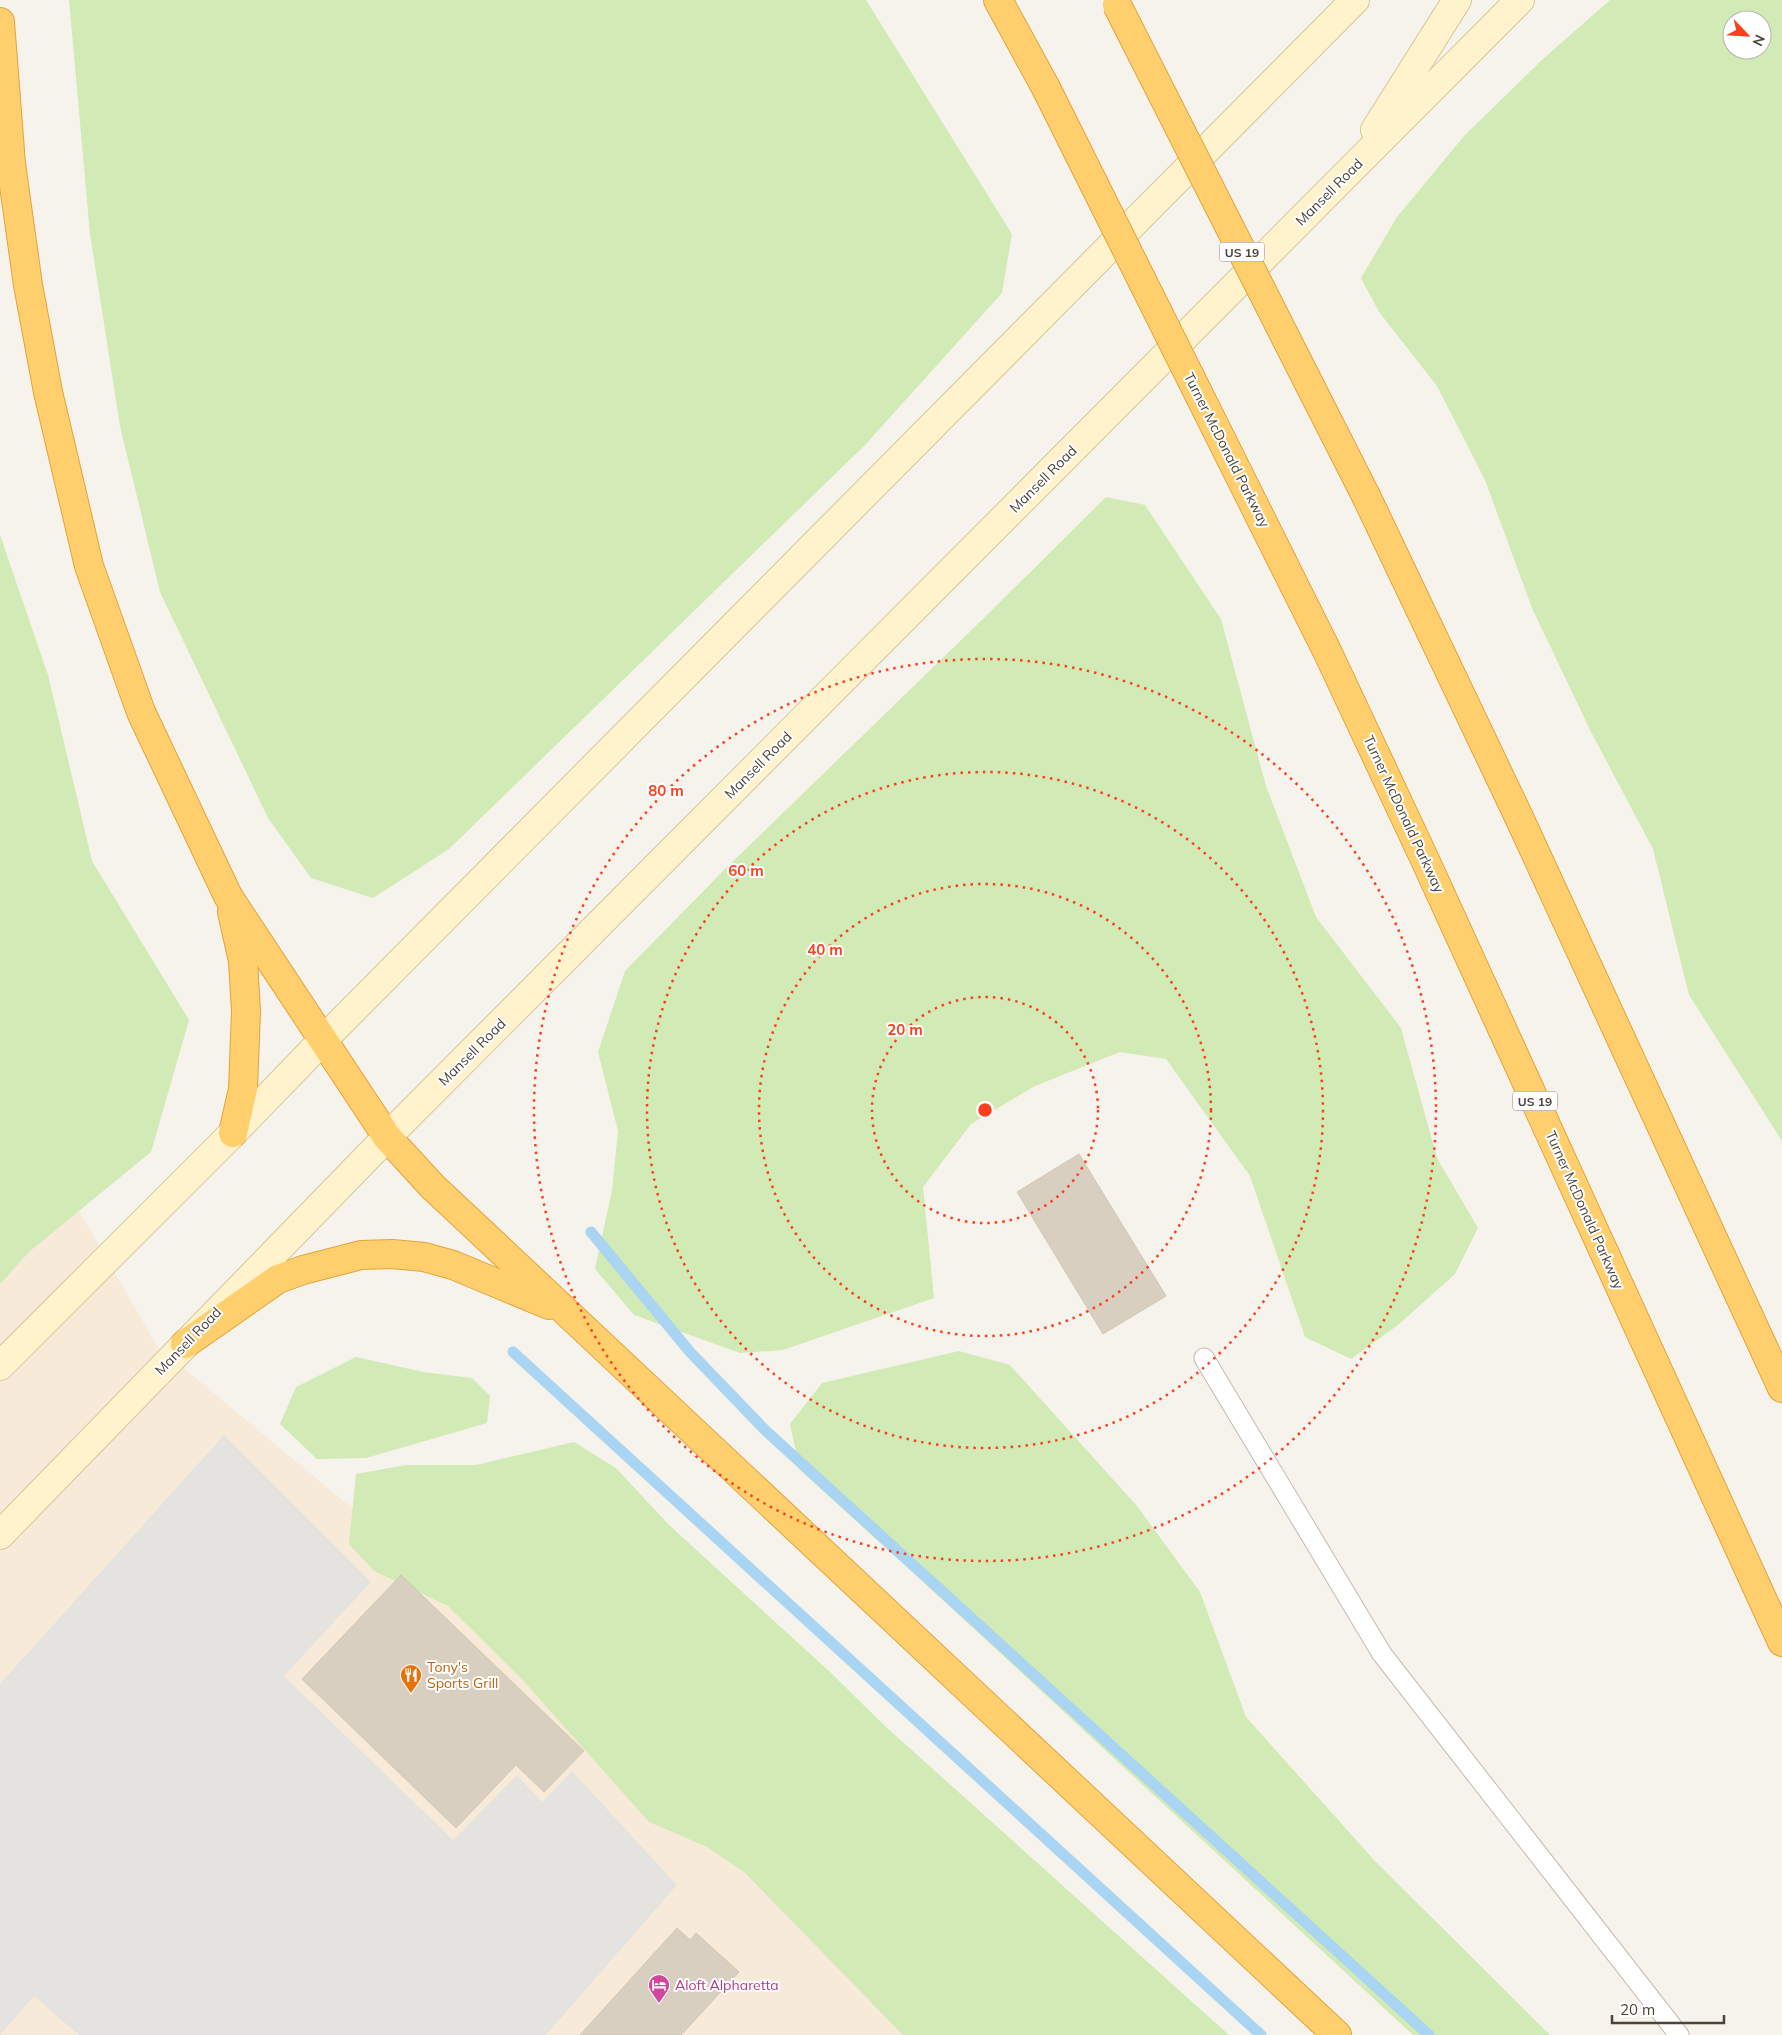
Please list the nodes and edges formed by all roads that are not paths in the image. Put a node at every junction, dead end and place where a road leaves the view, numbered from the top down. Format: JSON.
{"nodes":[{"id":1,"x":998,"y":0,"type":"edge"},
{"id":2,"x":1355,"y":0,"type":"edge"},
{"id":3,"x":1457,"y":0,"type":"edge"},
{"id":4,"x":1520,"y":0,"type":"edge"},
{"id":5,"x":1116,"y":3,"type":"edge"},
{"id":6,"x":0,"y":22,"type":"edge"},
{"id":7,"x":1348,"y":174,"type":"junction"},
{"id":8,"x":228,"y":896,"type":"junction"},
{"id":9,"x":323,"y":1040,"type":"junction"},
{"id":10,"x":233,"y":1133,"type":"junction"},
{"id":11,"x":388,"y":1137,"type":"junction"},
{"id":12,"x":568,"y":1314,"type":"junction"},
{"id":13,"x":185,"y":1344,"type":"junction"},
{"id":14,"x":1204,"y":1358,"type":"dead end"},
{"id":15,"x":0,"y":1366,"type":"edge"},
{"id":16,"x":1782,"y":1388,"type":"edge"},
{"id":17,"x":0,"y":1535,"type":"edge"},
{"id":18,"x":1782,"y":1642,"type":"edge"},
{"id":19,"x":1337,"y":2035,"type":"edge"},
{"id":20,"x":1679,"y":2035,"type":"edge"}],
"edges":[{"from":1,"to":18,"type":"highway","name":"Turner McDonald Parkway","number":"US 19","bridge":true},
{"from":2,"to":9,"type":"main road"},
{"from":3,"to":7,"type":"main road"},
{"from":4,"to":7,"type":"main road","name":"Mansell Road"},
{"from":5,"to":16,"type":"highway","number":"US 19","bridge":true},
{"from":6,"to":8,"type":"highway"},
{"from":7,"to":11,"type":"main road","name":"Mansell Road"},
{"from":8,"to":9,"type":"highway"},
{"from":8,"to":10,"type":"highway"},
{"from":9,"to":10,"type":"main road"},
{"from":9,"to":11,"type":"highway"},
{"from":10,"to":15,"type":"main road"},
{"from":11,"to":12,"type":"highway"},
{"from":11,"to":13,"type":"main road","name":"Mansell Road"},
{"from":12,"to":13,"type":"highway"},
{"from":12,"to":19,"type":"highway"},
{"from":13,"to":17,"type":"main road","name":"Mansell Road"},
{"from":14,"to":20,"type":"lane"}]}
